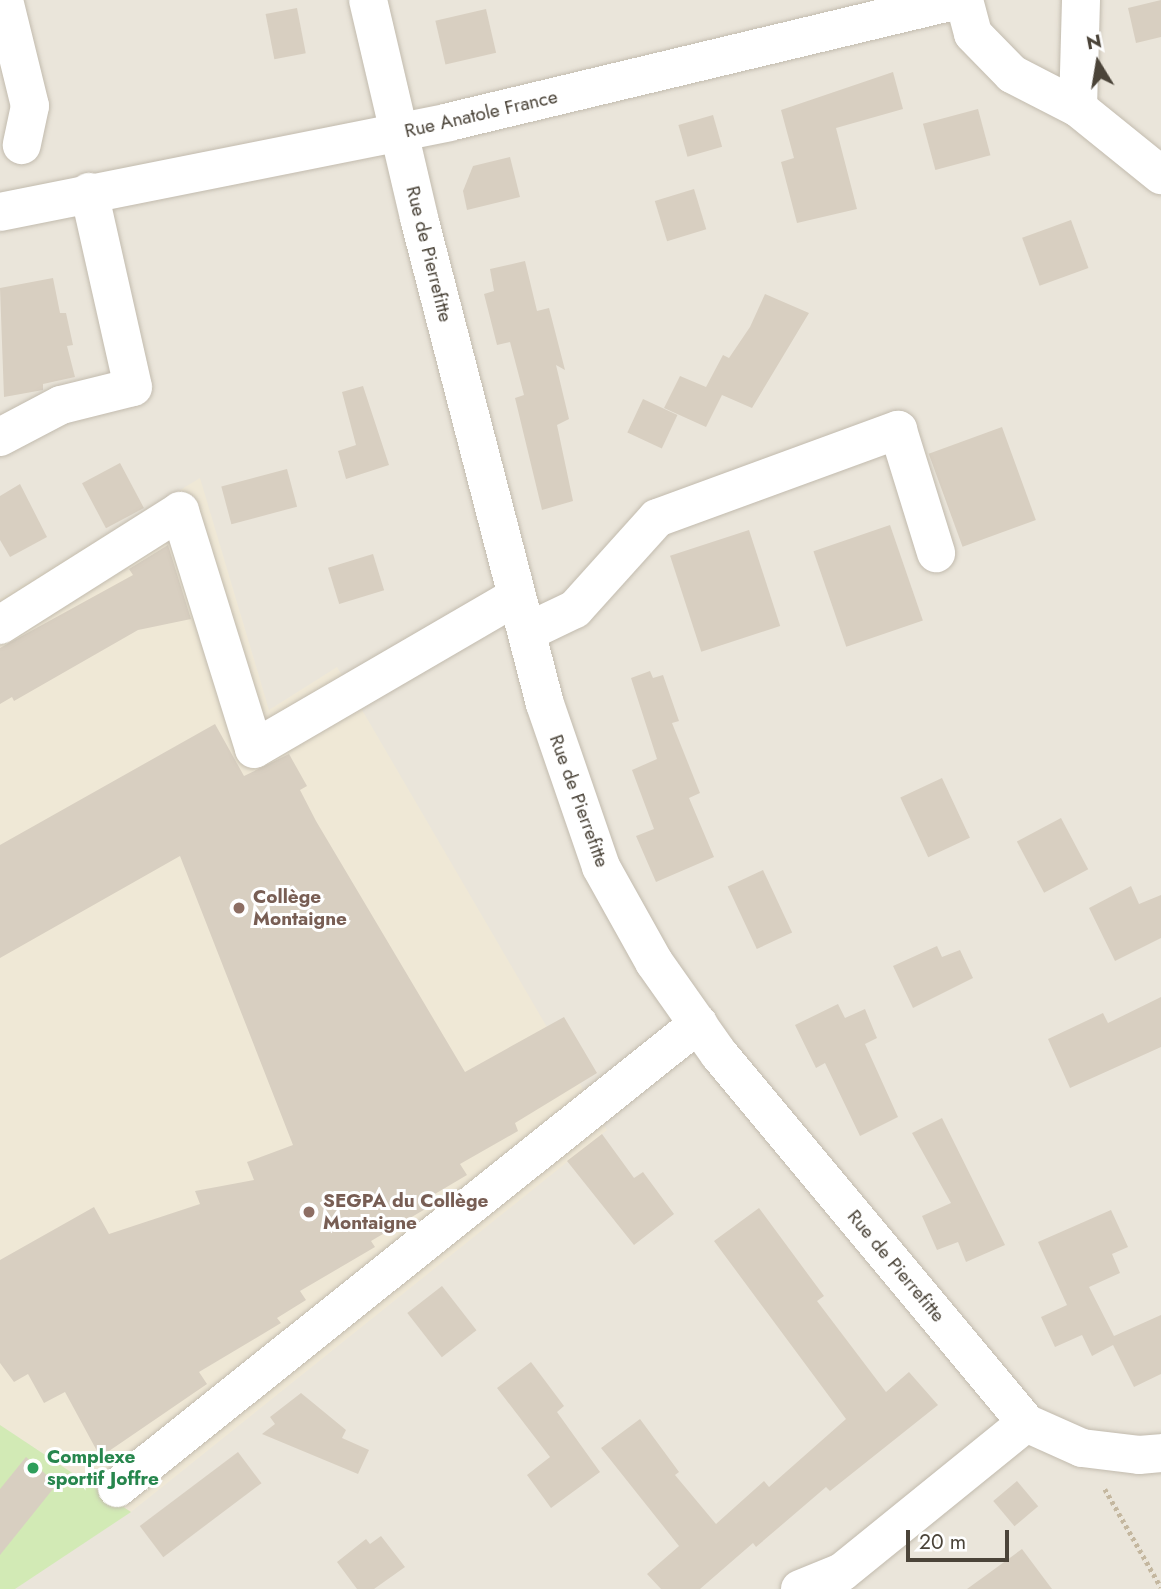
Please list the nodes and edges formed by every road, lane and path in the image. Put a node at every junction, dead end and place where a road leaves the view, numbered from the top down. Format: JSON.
{"nodes":[{"id":1,"x":4,"y":0,"type":"edge"},
{"id":2,"x":368,"y":0,"type":"edge"},
{"id":3,"x":958,"y":0,"type":"edge"},
{"id":4,"x":964,"y":0,"type":"edge"},
{"id":5,"x":1081,"y":0,"type":"edge"},
{"id":6,"x":1079,"y":108,"type":"junction"},
{"id":7,"x":399,"y":133,"type":"junction"},
{"id":8,"x":11,"y":143,"type":"edge"},
{"id":9,"x":1161,"y":175,"type":"edge"},
{"id":10,"x":89,"y":192,"type":"junction"},
{"id":11,"x":48,"y":201,"type":"junction"},
{"id":12,"x":0,"y":212,"type":"edge"},
{"id":13,"x":0,"y":437,"type":"edge"},
{"id":14,"x":936,"y":553,"type":"dead end"},
{"id":15,"x":517,"y":596,"type":"junction"},
{"id":16,"x":0,"y":625,"type":"edge"},
{"id":17,"x":527,"y":632,"type":"junction"},
{"id":18,"x":698,"y":1024,"type":"junction"},
{"id":19,"x":1026,"y":1423,"type":"junction"},
{"id":20,"x":1082,"y":1448,"type":"junction"},
{"id":21,"x":1161,"y":1452,"type":"edge"},
{"id":22,"x":117,"y":1488,"type":"dead end"},
{"id":23,"x":1161,"y":1587,"type":"edge"},
{"id":24,"x":800,"y":1589,"type":"edge"}],
"edges":[{"from":1,"to":8,"type":"street"},
{"from":2,"to":7,"type":"street","name":"Rue de Pierrefitte"},
{"from":3,"to":7,"type":"street","name":"Rue Anatole France"},
{"from":4,"to":6,"type":"street"},
{"from":5,"to":6,"type":"street"},
{"from":6,"to":9,"type":"street"},
{"from":7,"to":10,"type":"street","name":"Rue Anatole France"},
{"from":7,"to":15,"type":"street","name":"Rue de Pierrefitte"},
{"from":8,"to":11,"type":"street"},
{"from":10,"to":11,"type":"street","name":"Rue Anatole France"},
{"from":10,"to":13,"type":"street"},
{"from":11,"to":12,"type":"street","name":"Rue Anatole France"},
{"from":14,"to":17,"type":"street"},
{"from":15,"to":16,"type":"street"},
{"from":15,"to":17,"type":"street","name":"Rue de Pierrefitte"},
{"from":17,"to":18,"type":"street","name":"Rue de Pierrefitte"},
{"from":18,"to":19,"type":"street","name":"Rue de Pierrefitte"},
{"from":18,"to":22,"type":"street"},
{"from":19,"to":20,"type":"street","name":"Rue de Pierrefitte"},
{"from":19,"to":24,"type":"street"},
{"from":20,"to":21,"type":"street","name":"Rue de Pierrefitte"},
{"from":20,"to":23,"type":"path"}]}
